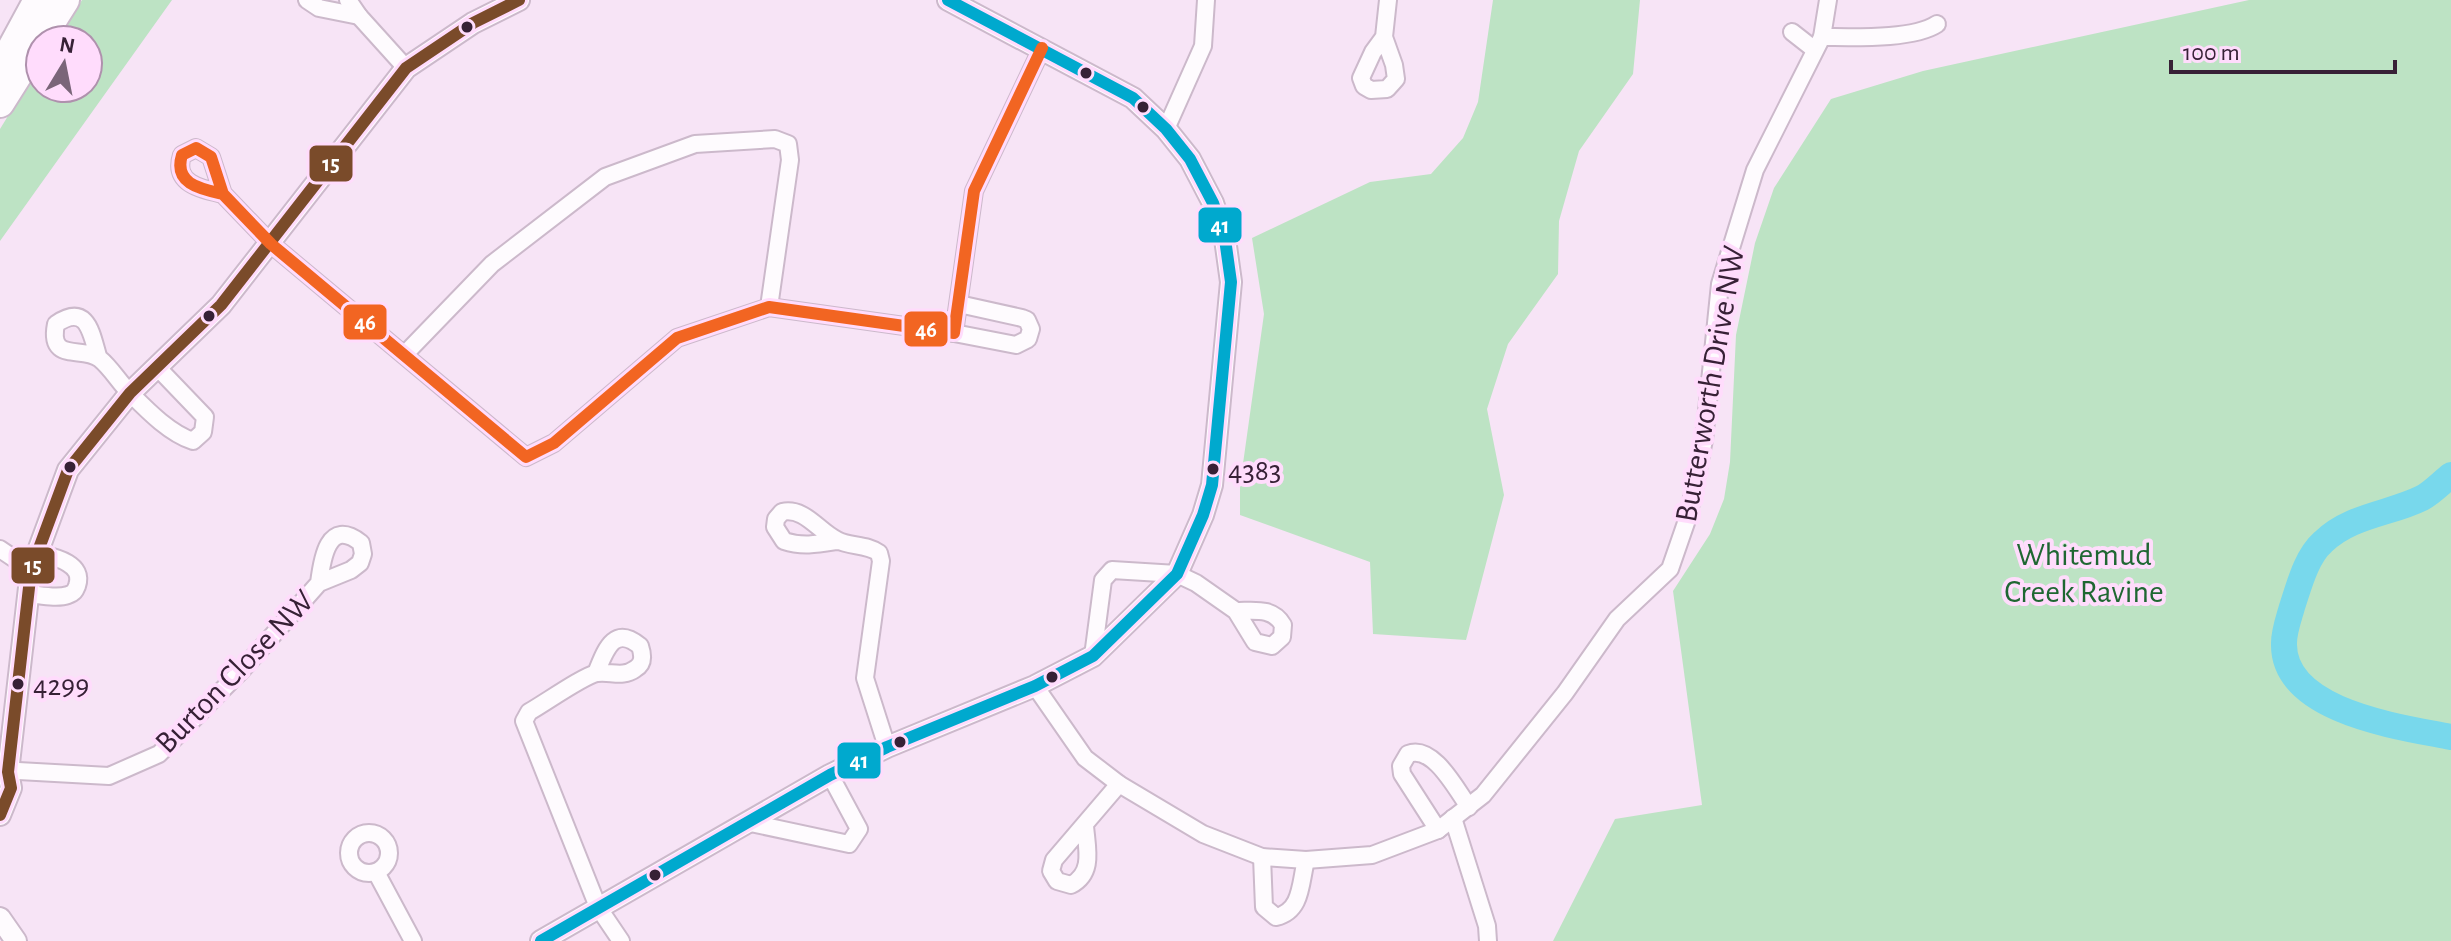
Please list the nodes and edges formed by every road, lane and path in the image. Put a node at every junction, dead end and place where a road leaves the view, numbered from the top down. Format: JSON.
{"nodes":[{"id":1,"x":38,"y":0,"type":"edge"},
{"id":2,"x":65,"y":0,"type":"edge"},
{"id":3,"x":307,"y":0,"type":"edge"},
{"id":4,"x":348,"y":0,"type":"edge"},
{"id":5,"x":519,"y":0,"type":"edge"},
{"id":6,"x":951,"y":0,"type":"edge"},
{"id":7,"x":1206,"y":0,"type":"edge"},
{"id":8,"x":1388,"y":0,"type":"edge"},
{"id":9,"x":1828,"y":0,"type":"edge"},
{"id":10,"x":359,"y":16,"type":"junction"},
{"id":11,"x":1937,"y":24,"type":"dead end"},
{"id":12,"x":1792,"y":32,"type":"dead end"},
{"id":13,"x":1384,"y":37,"type":"dead end"},
{"id":14,"x":1818,"y":43,"type":"junction"},
{"id":15,"x":1042,"y":48,"type":"junction"},
{"id":16,"x":406,"y":68,"type":"junction"},
{"id":17,"x":0,"y":70,"type":"edge"},
{"id":18,"x":0,"y":103,"type":"edge"},
{"id":19,"x":1166,"y":129,"type":"junction"},
{"id":20,"x":223,"y":194,"type":"dead end"},
{"id":21,"x":271,"y":244,"type":"junction"},
{"id":22,"x":959,"y":304,"type":"junction"},
{"id":23,"x":769,"y":307,"type":"junction"},
{"id":24,"x":954,"y":333,"type":"junction"},
{"id":25,"x":405,"y":354,"type":"junction"},
{"id":26,"x":98,"y":356,"type":"dead end"},
{"id":27,"x":157,"y":367,"type":"junction"},
{"id":28,"x":130,"y":393,"type":"junction"},
{"id":29,"x":837,"y":541,"type":"dead end"},
{"id":30,"x":0,"y":549,"type":"edge"},
{"id":31,"x":34,"y":562,"type":"junction"},
{"id":32,"x":1177,"y":574,"type":"junction"},
{"id":33,"x":319,"y":583,"type":"dead end"},
{"id":34,"x":29,"y":594,"type":"junction"},
{"id":35,"x":1236,"y":611,"type":"dead end"},
{"id":36,"x":1093,"y":656,"type":"junction"},
{"id":37,"x":596,"y":673,"type":"dead end"},
{"id":38,"x":1035,"y":686,"type":"junction"},
{"id":39,"x":887,"y":747,"type":"junction"},
{"id":40,"x":3,"y":773,"type":"edge"},
{"id":41,"x":830,"y":775,"type":"junction"},
{"id":42,"x":1119,"y":784,"type":"junction"},
{"id":43,"x":1469,"y":807,"type":"junction"},
{"id":44,"x":0,"y":815,"type":"edge"},
{"id":45,"x":1453,"y":818,"type":"junction"},
{"id":46,"x":746,"y":822,"type":"junction"},
{"id":47,"x":1085,"y":826,"type":"dead end"},
{"id":48,"x":1438,"y":830,"type":"junction"},
{"id":49,"x":1262,"y":857,"type":"junction"},
{"id":50,"x":1306,"y":860,"type":"junction"},
{"id":51,"x":376,"y":872,"type":"dead end"},
{"id":52,"x":598,"y":907,"type":"junction"},
{"id":53,"x":0,"y":918,"type":"edge"},
{"id":54,"x":16,"y":941,"type":"edge"},
{"id":55,"x":413,"y":941,"type":"edge"},
{"id":56,"x":541,"y":941,"type":"edge"},
{"id":57,"x":621,"y":941,"type":"edge"},
{"id":58,"x":1488,"y":941,"type":"edge"}],
"edges":[{"from":1,"to":17,"type":"highway"},
{"from":2,"to":18,"type":"highway"},
{"from":3,"to":10,"type":"street"},
{"from":4,"to":10,"type":"street"},
{"from":5,"to":16,"type":"street"},
{"from":6,"to":15,"type":"street"},
{"from":7,"to":19,"type":"street"},
{"from":8,"to":13,"type":"street"},
{"from":9,"to":14,"type":"street","name":"Butterworth Drive NW"},
{"from":10,"to":16,"type":"street"},
{"from":11,"to":14,"type":"street"},
{"from":12,"to":14,"type":"street"},
{"from":14,"to":43,"type":"street","name":"Butterworth Drive NW"},
{"from":15,"to":19,"type":"street"},
{"from":15,"to":22,"type":"street"},
{"from":16,"to":21,"type":"street"},
{"from":19,"to":32,"type":"street"},
{"from":20,"to":21,"type":"street"},
{"from":21,"to":25,"type":"street"},
{"from":21,"to":27,"type":"street"},
{"from":22,"to":24,"type":"street"},
{"from":22,"to":24,"type":"street"},
{"from":23,"to":24,"type":"street"},
{"from":23,"to":25,"type":"street"},
{"from":23,"to":25,"type":"street"},
{"from":26,"to":28,"type":"street"},
{"from":27,"to":28,"type":"street"},
{"from":27,"to":28,"type":"street"},
{"from":28,"to":31,"type":"street"},
{"from":29,"to":39,"type":"street"},
{"from":30,"to":31,"type":"street"},
{"from":31,"to":34,"type":"street"},
{"from":31,"to":34,"type":"street"},
{"from":32,"to":35,"type":"street"},
{"from":32,"to":36,"type":"street"},
{"from":32,"to":36,"type":"street"},
{"from":33,"to":40,"type":"street","name":"Burton Close NW"},
{"from":34,"to":40,"type":"street"},
{"from":36,"to":38,"type":"street"},
{"from":37,"to":52,"type":"street"},
{"from":38,"to":39,"type":"street"},
{"from":38,"to":42,"type":"street","name":"Butterworth Drive NW"},
{"from":39,"to":41,"type":"street"},
{"from":40,"to":44,"type":"street"},
{"from":41,"to":46,"type":"street"},
{"from":41,"to":46,"type":"street"},
{"from":42,"to":47,"type":"street"},
{"from":42,"to":49,"type":"street","name":"Butterworth Drive NW"},
{"from":43,"to":45,"type":"street","name":"Butterworth Drive NW"},
{"from":43,"to":48,"type":"street"},
{"from":45,"to":48,"type":"street","name":"Butterworth Drive NW"},
{"from":45,"to":58,"type":"street"},
{"from":46,"to":52,"type":"street"},
{"from":48,"to":50,"type":"street","name":"Butterworth Drive NW"},
{"from":49,"to":50,"type":"street","name":"Butterworth Drive NW"},
{"from":49,"to":50,"type":"street"},
{"from":51,"to":55,"type":"street"},
{"from":52,"to":56,"type":"street"},
{"from":52,"to":57,"type":"street"},
{"from":53,"to":54,"type":"street"}]}
